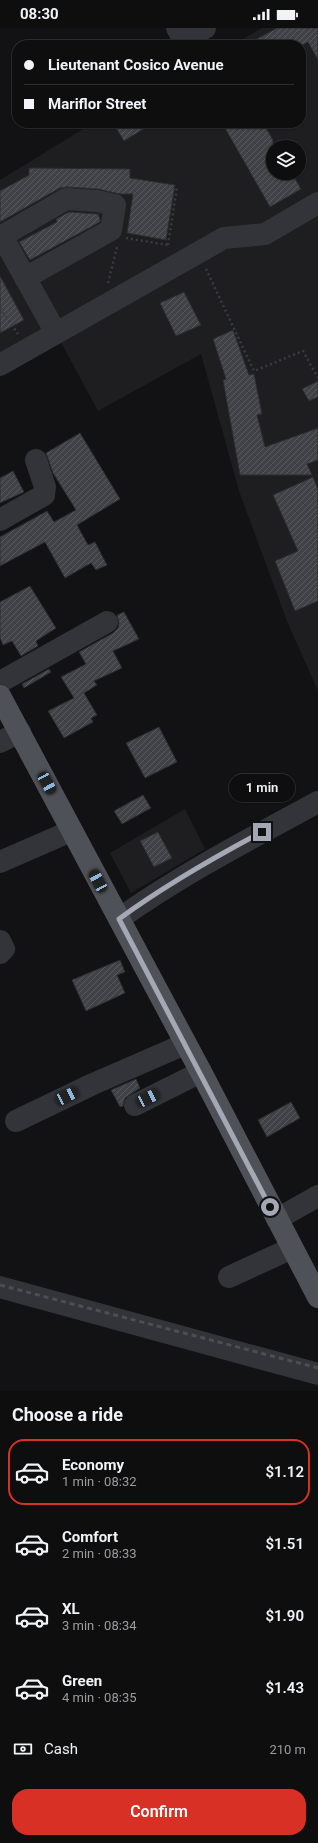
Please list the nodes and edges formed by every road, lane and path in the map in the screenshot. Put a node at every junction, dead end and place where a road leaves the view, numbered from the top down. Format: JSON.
{"nodes":[{"id":1,"x":177,"y":28,"type":"edge"},
{"id":2,"x":205,"y":28,"type":"edge"},
{"id":3,"x":177,"y":187,"type":"dead end"},
{"id":4,"x":318,"y":203,"type":"edge"},
{"id":5,"x":120,"y":237,"type":"dead end"},
{"id":6,"x":168,"y":245,"type":"junction"},
{"id":7,"x":175,"y":247,"type":"dead end"},
{"id":8,"x":199,"y":252,"type":"junction"},
{"id":9,"x":25,"y":278,"type":"junction"},
{"id":10,"x":0,"y":308,"type":"edge"},
{"id":11,"x":56,"y":333,"type":"junction"},
{"id":12,"x":19,"y":337,"type":"dead end"},
{"id":13,"x":0,"y":365,"type":"edge"},
{"id":14,"x":318,"y":378,"type":"edge"},
{"id":15,"x":36,"y":460,"type":"dead end"},
{"id":16,"x":0,"y":520,"type":"edge"},
{"id":17,"x":107,"y":622,"type":"dead end"},
{"id":18,"x":0,"y":682,"type":"edge"},
{"id":19,"x":0,"y":696,"type":"edge"},
{"id":20,"x":20,"y":732,"type":"junction"},
{"id":21,"x":0,"y":742,"type":"edge"},
{"id":22,"x":318,"y":802,"type":"edge"},
{"id":23,"x":71,"y":831,"type":"junction"},
{"id":24,"x":0,"y":862,"type":"edge"},
{"id":25,"x":119,"y":919,"type":"junction"},
{"id":26,"x":0,"y":941,"type":"edge"},
{"id":27,"x":0,"y":953,"type":"edge"},
{"id":28,"x":185,"y":1044,"type":"junction"},
{"id":29,"x":201,"y":1072,"type":"junction"},
{"id":30,"x":135,"y":1105,"type":"dead end"},
{"id":31,"x":16,"y":1122,"type":"dead end"},
{"id":32,"x":318,"y":1196,"type":"edge"},
{"id":33,"x":277,"y":1219,"type":"junction"},
{"id":34,"x":292,"y":1248,"type":"junction"},
{"id":35,"x":229,"y":1277,"type":"dead end"},
{"id":36,"x":0,"y":1287,"type":"edge"},
{"id":37,"x":318,"y":1297,"type":"edge"},
{"id":38,"x":318,"y":1374,"type":"edge"}],
"edges":[{"from":1,"to":2,"type":"street"},
{"from":3,"to":6,"type":"path"},
{"from":4,"to":8,"type":"street"},
{"from":5,"to":6,"type":"path"},
{"from":6,"to":7,"type":"path"},
{"from":8,"to":11,"type":"street"},
{"from":8,"to":14,"type":"path"},
{"from":9,"to":9,"type":"street"},
{"from":9,"to":11,"type":"street"},
{"from":10,"to":12,"type":"path"},
{"from":11,"to":13,"type":"street"},
{"from":15,"to":16,"type":"street"},
{"from":17,"to":18,"type":"street"},
{"from":19,"to":20,"type":"main road"},
{"from":20,"to":21,"type":"street"},
{"from":20,"to":23,"type":"main road"},
{"from":22,"to":25,"type":"street"},
{"from":23,"to":24,"type":"street"},
{"from":23,"to":25,"type":"main road"},
{"from":25,"to":28,"type":"main road"},
{"from":26,"to":27,"type":"street"},
{"from":28,"to":29,"type":"main road"},
{"from":28,"to":31,"type":"street"},
{"from":29,"to":30,"type":"street"},
{"from":29,"to":33,"type":"main road"},
{"from":32,"to":33,"type":"street"},
{"from":33,"to":34,"type":"main road"},
{"from":34,"to":35,"type":"street"},
{"from":34,"to":37,"type":"main road"},
{"from":36,"to":38,"type":"street"}]}
